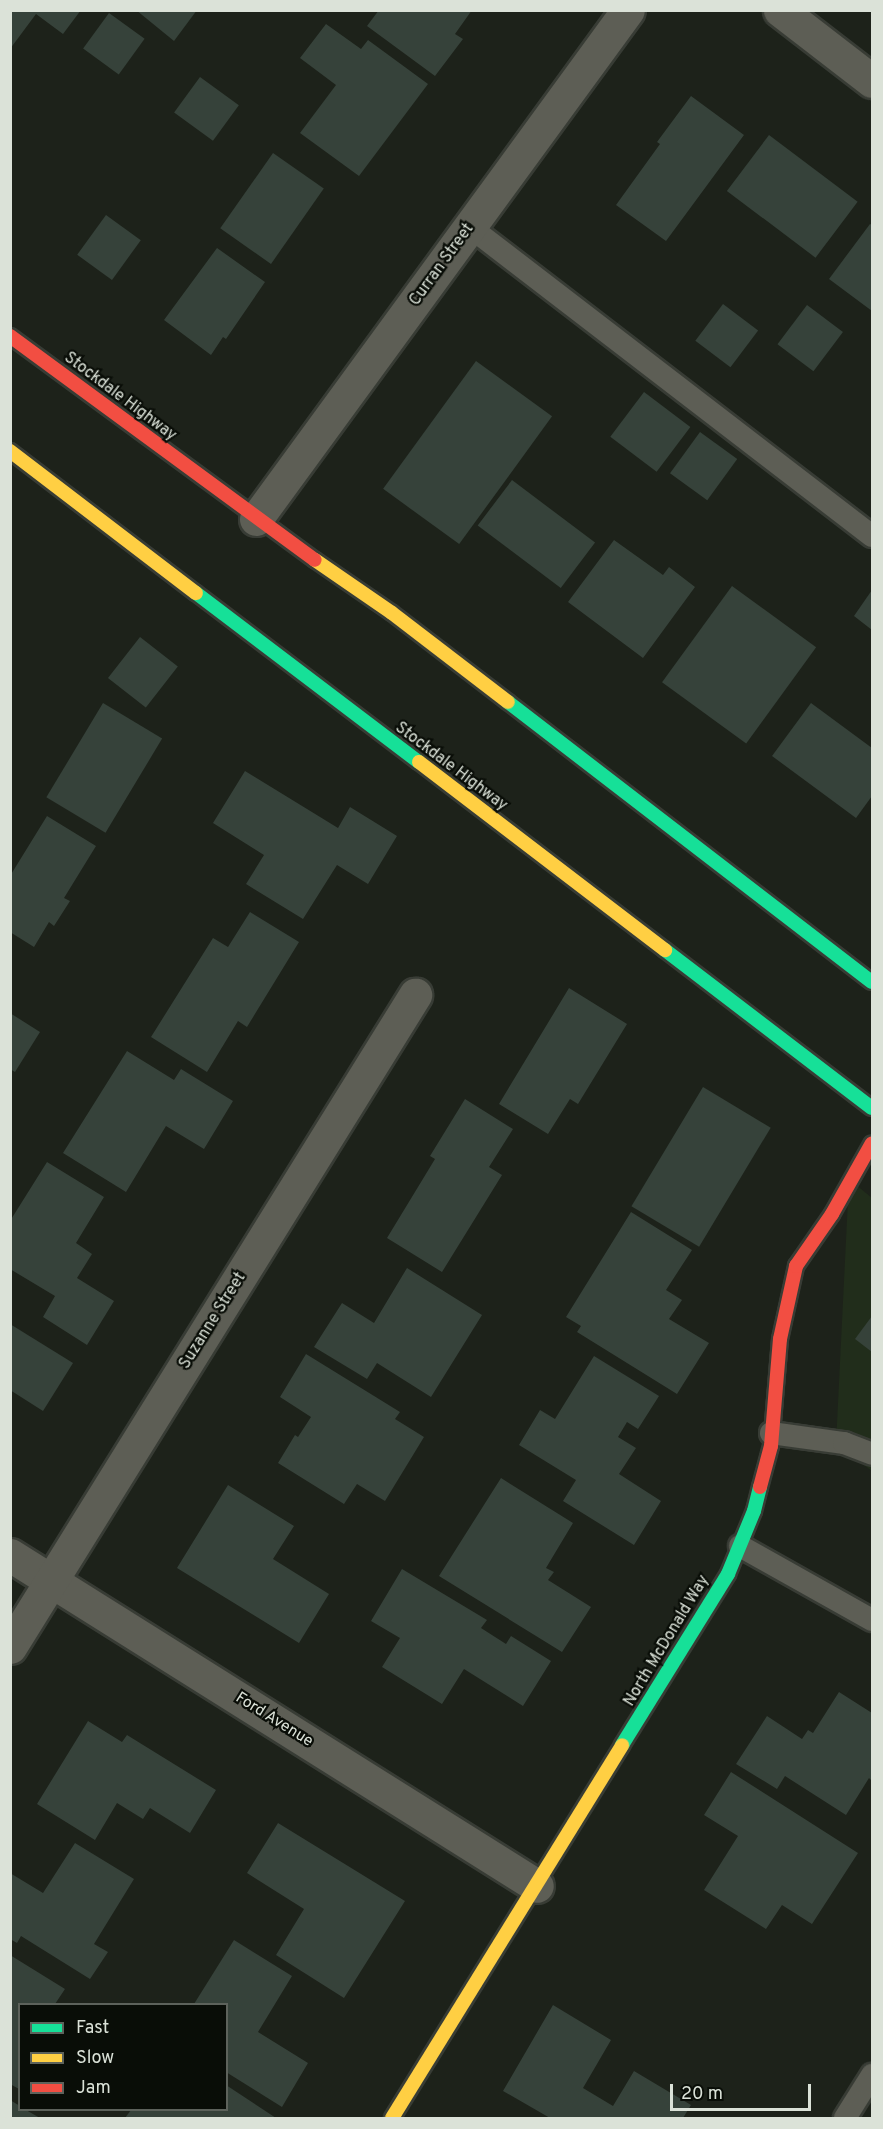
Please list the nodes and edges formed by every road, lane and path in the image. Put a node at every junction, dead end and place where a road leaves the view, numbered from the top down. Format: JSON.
{"nodes":[{"id":1,"x":628,"y":10,"type":"edge"},
{"id":2,"x":780,"y":10,"type":"edge"},
{"id":3,"x":873,"y":81,"type":"edge"},
{"id":4,"x":470,"y":227,"type":"junction"},
{"id":5,"x":10,"y":336,"type":"edge"},
{"id":6,"x":10,"y":451,"type":"edge"},
{"id":7,"x":256,"y":519,"type":"junction"},
{"id":8,"x":873,"y":536,"type":"edge"},
{"id":9,"x":873,"y":982,"type":"edge"},
{"id":10,"x":415,"y":995,"type":"dead end"},
{"id":11,"x":873,"y":1108,"type":"edge"},
{"id":12,"x":873,"y":1143,"type":"edge"},
{"id":13,"x":771,"y":1433,"type":"junction"},
{"id":14,"x":873,"y":1454,"type":"edge"},
{"id":15,"x":740,"y":1546,"type":"junction"},
{"id":16,"x":10,"y":1555,"type":"edge"},
{"id":17,"x":51,"y":1581,"type":"junction"},
{"id":18,"x":873,"y":1620,"type":"edge"},
{"id":19,"x":10,"y":1647,"type":"edge"},
{"id":20,"x":537,"y":1886,"type":"junction"},
{"id":21,"x":873,"y":2075,"type":"edge"},
{"id":22,"x":392,"y":2118,"type":"edge"},
{"id":23,"x":845,"y":2118,"type":"edge"}],
"edges":[{"from":1,"to":4,"type":"street","name":"Curran Street"},
{"from":2,"to":3,"type":"street"},
{"from":4,"to":7,"type":"street","name":"Curran Street"},
{"from":4,"to":8,"type":"lane"},
{"from":5,"to":7,"type":"main road","name":"Stockdale Highway"},
{"from":6,"to":11,"type":"main road","name":"Stockdale Highway"},
{"from":7,"to":9,"type":"main road","name":"Stockdale Highway"},
{"from":10,"to":17,"type":"street","name":"Suzanne Street"},
{"from":12,"to":13,"type":"main road","name":"North McDonald Way"},
{"from":13,"to":14,"type":"lane"},
{"from":13,"to":15,"type":"main road","name":"North McDonald Way"},
{"from":15,"to":18,"type":"lane"},
{"from":15,"to":20,"type":"main road","name":"North McDonald Way"},
{"from":16,"to":17,"type":"street","name":"Ford Avenue"},
{"from":17,"to":19,"type":"street","name":"Suzanne Street"},
{"from":17,"to":20,"type":"street","name":"Ford Avenue"},
{"from":20,"to":22,"type":"main road","name":"North McDonald Way"},
{"from":21,"to":23,"type":"lane"}]}
